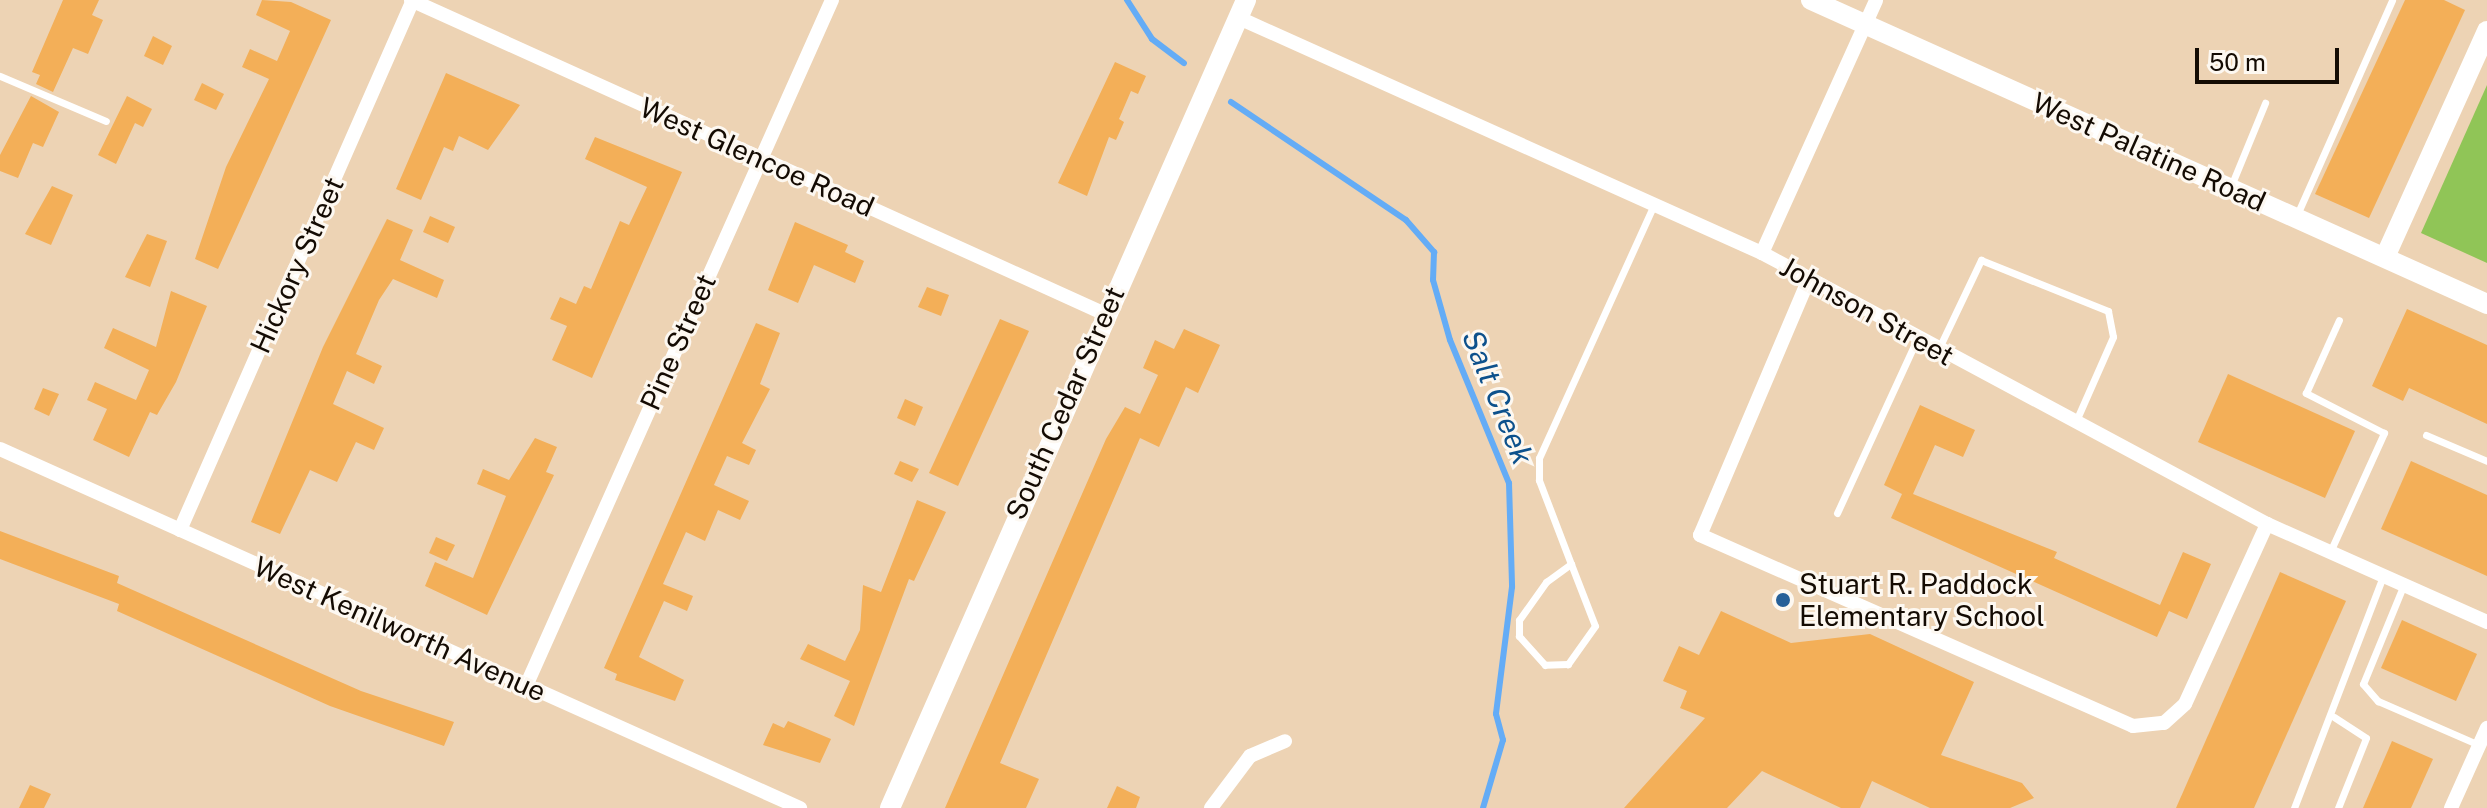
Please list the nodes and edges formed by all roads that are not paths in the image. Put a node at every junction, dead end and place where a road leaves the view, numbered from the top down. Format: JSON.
{"nodes":[{"id":1,"x":412,"y":0,"type":"edge"},
{"id":2,"x":832,"y":0,"type":"edge"},
{"id":3,"x":1811,"y":0,"type":"edge"},
{"id":4,"x":1876,"y":0,"type":"edge"},
{"id":5,"x":2392,"y":0,"type":"edge"},
{"id":6,"x":1242,"y":9,"type":"edge"},
{"id":7,"x":1865,"y":25,"type":"junction"},
{"id":8,"x":2487,"y":31,"type":"edge"},
{"id":9,"x":0,"y":76,"type":"edge"},
{"id":10,"x":2265,"y":103,"type":"dead end"},
{"id":11,"x":106,"y":121,"type":"dead end"},
{"id":12,"x":759,"y":158,"type":"junction"},
{"id":13,"x":2231,"y":188,"type":"junction"},
{"id":14,"x":1654,"y":204,"type":"junction"},
{"id":15,"x":2296,"y":217,"type":"junction"},
{"id":16,"x":1762,"y":253,"type":"junction"},
{"id":17,"x":2385,"y":257,"type":"junction"},
{"id":18,"x":1808,"y":281,"type":"junction"},
{"id":19,"x":2487,"y":304,"type":"edge"},
{"id":20,"x":1103,"y":313,"type":"junction"},
{"id":21,"x":2339,"y":320,"type":"dead end"},
{"id":22,"x":1917,"y":339,"type":"junction"},
{"id":23,"x":1938,"y":350,"type":"junction"},
{"id":24,"x":2075,"y":423,"type":"junction"},
{"id":25,"x":2426,"y":435,"type":"dead end"},
{"id":26,"x":0,"y":449,"type":"edge"},
{"id":27,"x":2487,"y":461,"type":"edge"},
{"id":28,"x":1837,"y":513,"type":"dead end"},
{"id":29,"x":2267,"y":524,"type":"junction"},
{"id":30,"x":180,"y":530,"type":"junction"},
{"id":31,"x":2330,"y":552,"type":"junction"},
{"id":32,"x":1571,"y":564,"type":"junction"},
{"id":33,"x":2383,"y":576,"type":"junction"},
{"id":34,"x":2404,"y":584,"type":"junction"},
{"id":35,"x":2487,"y":622,"type":"edge"},
{"id":36,"x":526,"y":686,"type":"junction"},
{"id":37,"x":2334,"y":717,"type":"junction"},
{"id":38,"x":2487,"y":728,"type":"edge"},
{"id":39,"x":1285,"y":741,"type":"dead end"},
{"id":40,"x":2479,"y":745,"type":"junction"},
{"id":41,"x":2453,"y":807,"type":"edge"},
{"id":42,"x":800,"y":808,"type":"edge"},
{"id":43,"x":890,"y":808,"type":"edge"},
{"id":44,"x":1211,"y":808,"type":"edge"},
{"id":45,"x":2294,"y":808,"type":"edge"},
{"id":46,"x":2338,"y":808,"type":"edge"}],
"edges":[{"from":1,"to":12,"type":"street","name":"West Glencoe Road"},
{"from":1,"to":30,"type":"street","name":"Hickory Street"},
{"from":2,"to":12,"type":"street","name":"Pine Street"},
{"from":3,"to":7,"type":"street","name":"West Palatine Road"},
{"from":4,"to":7,"type":"street"},
{"from":5,"to":15,"type":"lane"},
{"from":6,"to":14,"type":"street","name":"Johnson Street"},
{"from":6,"to":20,"type":"street","name":"South Cedar Street"},
{"from":7,"to":13,"type":"street","name":"West Palatine Road"},
{"from":7,"to":16,"type":"street"},
{"from":8,"to":17,"type":"street"},
{"from":9,"to":11,"type":"lane"},
{"from":10,"to":13,"type":"lane"},
{"from":12,"to":20,"type":"street","name":"West Glencoe Road"},
{"from":12,"to":36,"type":"street","name":"Pine Street"},
{"from":13,"to":15,"type":"street","name":"West Palatine Road"},
{"from":14,"to":16,"type":"street","name":"Johnson Street"},
{"from":14,"to":32,"type":"lane"},
{"from":15,"to":17,"type":"street","name":"West Palatine Road"},
{"from":16,"to":18,"type":"street","name":"Johnson Street"},
{"from":17,"to":19,"type":"street","name":"West Palatine Road"},
{"from":18,"to":22,"type":"street","name":"Johnson Street"},
{"from":18,"to":29,"type":"street"},
{"from":20,"to":43,"type":"street","name":"South Cedar Street"},
{"from":21,"to":31,"type":"lane"},
{"from":22,"to":23,"type":"street","name":"Johnson Street"},
{"from":22,"to":28,"type":"lane"},
{"from":23,"to":24,"type":"street","name":"Johnson Street"},
{"from":23,"to":24,"type":"lane"},
{"from":24,"to":29,"type":"street","name":"Johnson Street"},
{"from":25,"to":27,"type":"lane"},
{"from":26,"to":30,"type":"street","name":"West Kenilworth Avenue"},
{"from":29,"to":31,"type":"street","name":"Johnson Street"},
{"from":30,"to":36,"type":"street","name":"West Kenilworth Avenue"},
{"from":31,"to":33,"type":"street","name":"Johnson Street"},
{"from":32,"to":32,"type":"lane"},
{"from":33,"to":34,"type":"street","name":"Johnson Street"},
{"from":33,"to":37,"type":"lane"},
{"from":34,"to":35,"type":"street","name":"Johnson Street"},
{"from":34,"to":40,"type":"lane"},
{"from":36,"to":42,"type":"street","name":"West Kenilworth Avenue"},
{"from":37,"to":45,"type":"lane"},
{"from":37,"to":46,"type":"lane"},
{"from":38,"to":40,"type":"street"},
{"from":39,"to":44,"type":"street"},
{"from":40,"to":41,"type":"street"}]}
